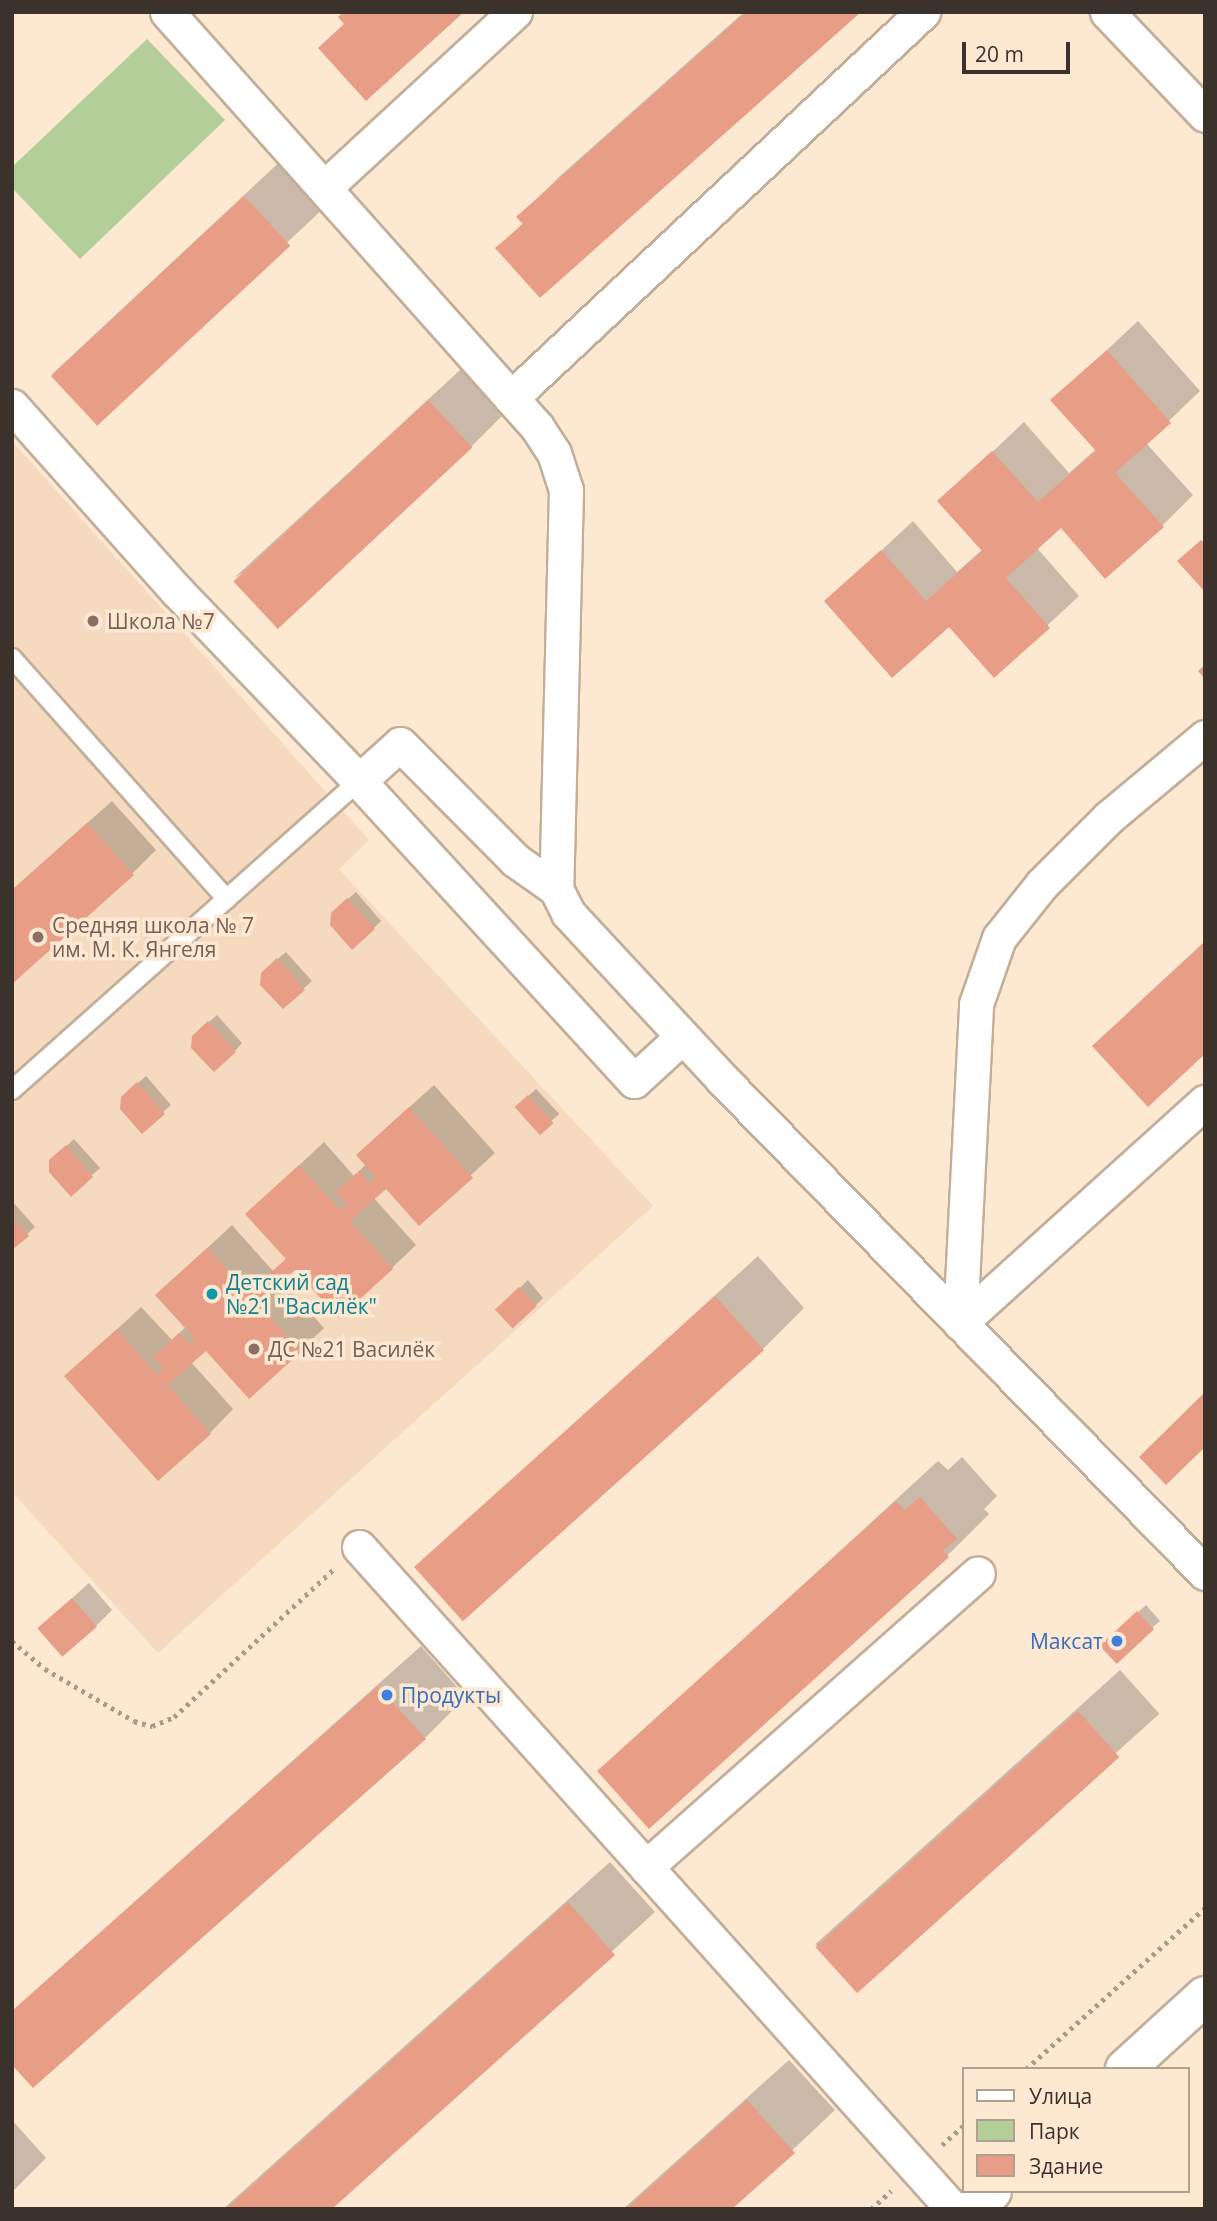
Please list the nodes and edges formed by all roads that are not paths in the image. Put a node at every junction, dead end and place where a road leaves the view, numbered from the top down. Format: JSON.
{"nodes":[{"id":1,"x":167,"y":12,"type":"edge"},
{"id":2,"x":515,"y":12,"type":"edge"},
{"id":3,"x":923,"y":12,"type":"edge"},
{"id":4,"x":1107,"y":12,"type":"edge"},
{"id":5,"x":1203,"y":117,"type":"edge"},
{"id":6,"x":324,"y":188,"type":"junction"},
{"id":7,"x":511,"y":398,"type":"junction"},
{"id":8,"x":12,"y":406,"type":"edge"},
{"id":9,"x":12,"y":658,"type":"edge"},
{"id":10,"x":1205,"y":737,"type":"edge"},
{"id":11,"x":359,"y":781,"type":"junction"},
{"id":12,"x":556,"y":890,"type":"junction"},
{"id":13,"x":227,"y":899,"type":"junction"},
{"id":14,"x":682,"y":1037,"type":"junction"},
{"id":15,"x":12,"y":1090,"type":"edge"},
{"id":16,"x":1205,"y":1102,"type":"edge"},
{"id":17,"x":960,"y":1323,"type":"junction"},
{"id":18,"x":359,"y":1547,"type":"road end"},
{"id":19,"x":978,"y":1573,"type":"dead end"},
{"id":20,"x":1205,"y":1573,"type":"edge"},
{"id":21,"x":646,"y":1867,"type":"junction"},
{"id":22,"x":1205,"y":1996,"type":"edge"},
{"id":23,"x":1127,"y":2067,"type":"edge"},
{"id":24,"x":990,"y":2193,"type":"edge"},
{"id":25,"x":953,"y":2209,"type":"edge"},
{"id":26,"x":973,"y":2209,"type":"edge"}],
"edges":[{"from":1,"to":6,"type":"street"},
{"from":2,"to":6,"type":"street"},
{"from":3,"to":7,"type":"street"},
{"from":4,"to":5,"type":"street"},
{"from":6,"to":7,"type":"street"},
{"from":7,"to":12,"type":"street"},
{"from":8,"to":11,"type":"street"},
{"from":9,"to":13,"type":"lane"},
{"from":10,"to":17,"type":"street"},
{"from":11,"to":12,"type":"street"},
{"from":11,"to":13,"type":"lane"},
{"from":11,"to":14,"type":"street"},
{"from":12,"to":14,"type":"street"},
{"from":13,"to":15,"type":"lane"},
{"from":14,"to":17,"type":"street"},
{"from":16,"to":17,"type":"street"},
{"from":17,"to":20,"type":"street"},
{"from":18,"to":21,"type":"street"},
{"from":19,"to":21,"type":"street"},
{"from":21,"to":25,"type":"street"},
{"from":22,"to":23,"type":"street"},
{"from":24,"to":26,"type":"street"}]}
